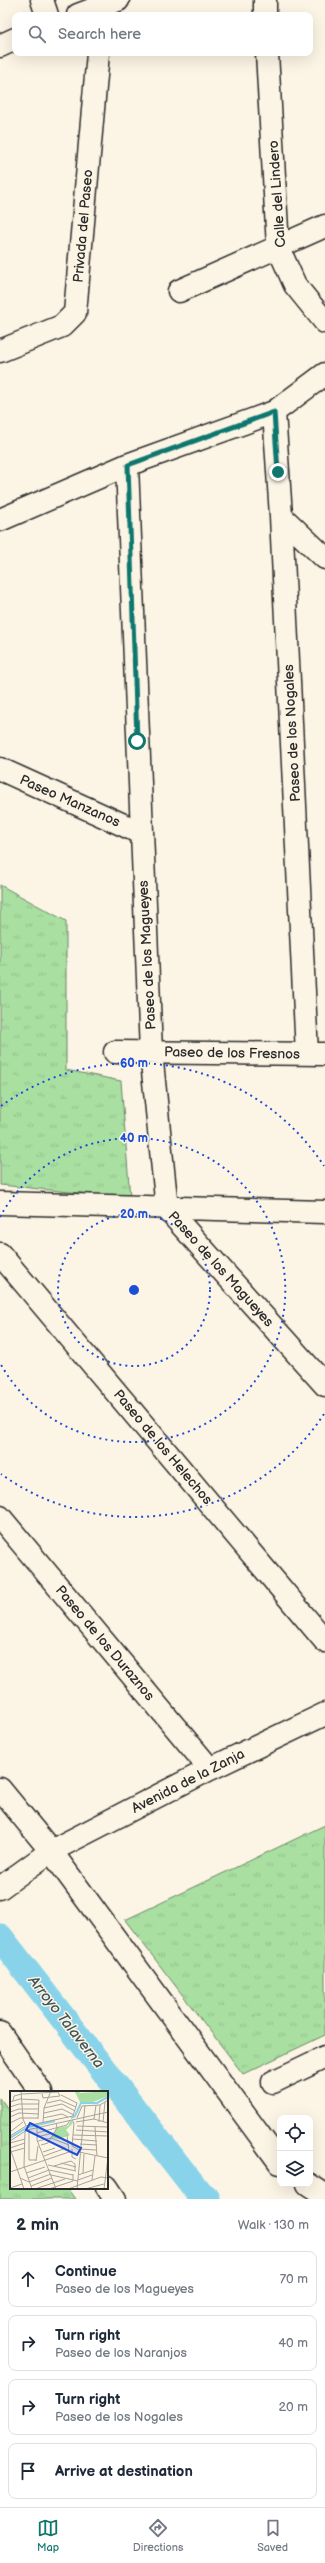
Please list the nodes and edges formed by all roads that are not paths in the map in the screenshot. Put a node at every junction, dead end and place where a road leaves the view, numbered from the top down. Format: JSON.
{"nodes":[{"id":1,"x":42,"y":0,"type":"edge"},
{"id":2,"x":265,"y":0,"type":"edge"},
{"id":3,"x":107,"y":7,"type":"edge"},
{"id":4,"x":46,"y":12,"type":"edge"},
{"id":5,"x":89,"y":12,"type":"edge"},
{"id":6,"x":265,"y":12,"type":"edge"},
{"id":7,"x":12,"y":41,"type":"edge"},
{"id":8,"x":0,"y":46,"type":"edge"},
{"id":9,"x":98,"y":56,"type":"edge"},
{"id":10,"x":268,"y":56,"type":"edge"},
{"id":11,"x":325,"y":226,"type":"edge"},
{"id":12,"x":278,"y":247,"type":"junction"},
{"id":13,"x":180,"y":291,"type":"dead end"},
{"id":14,"x":325,"y":322,"type":"edge"},
{"id":15,"x":0,"y":351,"type":"edge"},
{"id":16,"x":325,"y":374,"type":"edge"},
{"id":17,"x":274,"y":412,"type":"junction"},
{"id":18,"x":128,"y":465,"type":"junction"},
{"id":19,"x":281,"y":516,"type":"junction"},
{"id":20,"x":0,"y":520,"type":"edge"},
{"id":21,"x":325,"y":558,"type":"edge"},
{"id":22,"x":0,"y":768,"type":"edge"},
{"id":23,"x":141,"y":833,"type":"junction"},
{"id":24,"x":115,"y":1052,"type":"dead end"},
{"id":25,"x":151,"y":1052,"type":"junction"},
{"id":26,"x":316,"y":1054,"type":"edge"},
{"id":27,"x":0,"y":1203,"type":"edge"},
{"id":28,"x":167,"y":1209,"type":"junction"},
{"id":29,"x":325,"y":1212,"type":"edge"},
{"id":30,"x":0,"y":1254,"type":"edge"},
{"id":31,"x":325,"y":1385,"type":"edge"},
{"id":32,"x":0,"y":1518,"type":"edge"},
{"id":33,"x":325,"y":1641,"type":"edge"},
{"id":34,"x":325,"y":1714,"type":"edge"},
{"id":35,"x":210,"y":1769,"type":"junction"},
{"id":36,"x":0,"y":1789,"type":"edge"},
{"id":37,"x":52,"y":1851,"type":"junction"},
{"id":38,"x":0,"y":1888,"type":"edge"},
{"id":39,"x":0,"y":2033,"type":"edge"},
{"id":40,"x":325,"y":2057,"type":"edge"},
{"id":41,"x":273,"y":2082,"type":"dead end"},
{"id":42,"x":40,"y":2091,"type":"edge"},
{"id":43,"x":277,"y":2159,"type":"edge"},
{"id":44,"x":313,"y":2187,"type":"edge"},
{"id":45,"x":108,"y":2188,"type":"edge"},
{"id":46,"x":325,"y":2195,"type":"edge"},
{"id":47,"x":115,"y":2199,"type":"edge"}],
"edges":[{"from":1,"to":4,"type":"street"},
{"from":2,"to":6,"type":"street"},
{"from":3,"to":5,"type":"street"},
{"from":7,"to":8,"type":"street"},
{"from":9,"to":15,"type":"street","name":"Privada del Paseo"},
{"from":10,"to":12,"type":"street","name":"Calle del Lindero"},
{"from":11,"to":12,"type":"street"},
{"from":12,"to":13,"type":"street"},
{"from":12,"to":14,"type":"street","name":"Calle del Lindero"},
{"from":16,"to":17,"type":"street"},
{"from":17,"to":18,"type":"street"},
{"from":17,"to":19,"type":"street","name":"Paseo de los Nogales"},
{"from":18,"to":20,"type":"street"},
{"from":18,"to":23,"type":"street","name":"Paseo de los Magueyes"},
{"from":19,"to":21,"type":"street"},
{"from":19,"to":26,"type":"street","name":"Paseo de los Nogales"},
{"from":22,"to":23,"type":"street","name":"Paseo Manzanos"},
{"from":23,"to":25,"type":"street","name":"Paseo de los Magueyes"},
{"from":24,"to":25,"type":"street","name":"Paseo de los Fresnos"},
{"from":25,"to":26,"type":"street","name":"Paseo de los Fresnos"},
{"from":25,"to":28,"type":"street","name":"Paseo de los Magueyes"},
{"from":27,"to":28,"type":"street"},
{"from":28,"to":29,"type":"street"},
{"from":28,"to":31,"type":"street","name":"Paseo de los Magueyes"},
{"from":30,"to":33,"type":"street","name":"Paseo de los Helechos"},
{"from":32,"to":35,"type":"street","name":"Paseo de los Duraznos"},
{"from":34,"to":35,"type":"street","name":"Avenida de la Zanja"},
{"from":35,"to":37,"type":"street","name":"Avenida de la Zanja"},
{"from":36,"to":37,"type":"street"},
{"from":37,"to":38,"type":"street","name":"Avenida de la Zanja"},
{"from":37,"to":43,"type":"street"},
{"from":39,"to":42,"type":"street"},
{"from":40,"to":41,"type":"street"},
{"from":44,"to":46,"type":"street"},
{"from":45,"to":47,"type":"street"}]}
